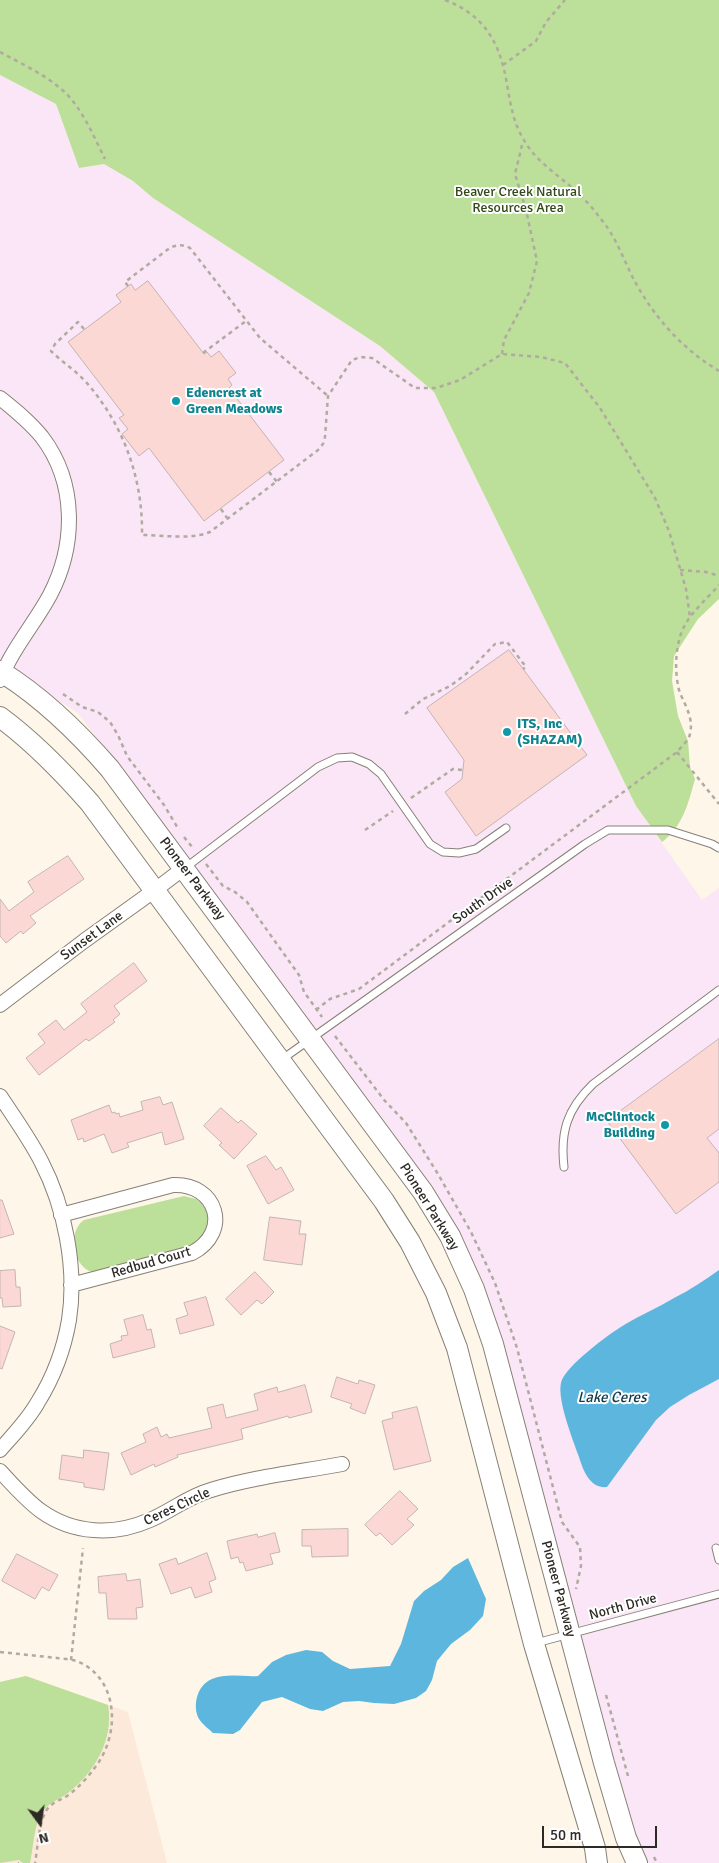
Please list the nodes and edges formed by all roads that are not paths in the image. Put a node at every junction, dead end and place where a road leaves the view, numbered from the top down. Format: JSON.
{"nodes":[{"id":1,"x":0,"y":398,"type":"edge"},
{"id":2,"x":1,"y":674,"type":"edge"},
{"id":3,"x":0,"y":716,"type":"edge"},
{"id":4,"x":506,"y":828,"type":"dead end"},
{"id":5,"x":719,"y":848,"type":"edge"},
{"id":6,"x":184,"y":868,"type":"junction"},
{"id":7,"x":155,"y":890,"type":"junction"},
{"id":8,"x":719,"y":990,"type":"edge"},
{"id":9,"x":0,"y":1005,"type":"edge"},
{"id":10,"x":312,"y":1040,"type":"junction"},
{"id":11,"x":280,"y":1061,"type":"junction"},
{"id":12,"x":0,"y":1096,"type":"edge"},
{"id":13,"x":564,"y":1167,"type":"dead end"},
{"id":14,"x":61,"y":1214,"type":"junction"},
{"id":15,"x":71,"y":1285,"type":"junction"},
{"id":16,"x":0,"y":1450,"type":"edge"},
{"id":17,"x":342,"y":1464,"type":"dead end"},
{"id":18,"x":0,"y":1471,"type":"edge"},
{"id":19,"x":716,"y":1548,"type":"dead end"},
{"id":20,"x":719,"y":1560,"type":"edge"},
{"id":21,"x":719,"y":1594,"type":"edge"},
{"id":22,"x":570,"y":1634,"type":"junction"},
{"id":23,"x":534,"y":1644,"type":"junction"},
{"id":24,"x":597,"y":1863,"type":"edge"},
{"id":25,"x":636,"y":1863,"type":"edge"}],
"edges":[{"from":1,"to":2,"type":"street"},
{"from":2,"to":6,"type":"street","name":"Pioneer Parkway"},
{"from":3,"to":7,"type":"street"},
{"from":4,"to":6,"type":"lane"},
{"from":5,"to":10,"type":"lane","name":"South Drive"},
{"from":6,"to":7,"type":"street","name":"Sunset Lane"},
{"from":6,"to":10,"type":"street","name":"Pioneer Parkway"},
{"from":7,"to":9,"type":"street","name":"Sunset Lane"},
{"from":7,"to":11,"type":"street"},
{"from":8,"to":13,"type":"lane"},
{"from":10,"to":11,"type":"lane","name":"South Drive"},
{"from":10,"to":22,"type":"street","name":"Pioneer Parkway"},
{"from":11,"to":23,"type":"street"},
{"from":12,"to":14,"type":"street"},
{"from":14,"to":15,"type":"street"},
{"from":14,"to":15,"type":"street","name":"Redbud Court"},
{"from":15,"to":16,"type":"street"},
{"from":17,"to":18,"type":"street","name":"Ceres Circle"},
{"from":19,"to":20,"type":"lane"},
{"from":21,"to":22,"type":"lane","name":"North Drive"},
{"from":22,"to":23,"type":"lane","name":"North Drive"},
{"from":22,"to":25,"type":"street","name":"Pioneer Parkway"},
{"from":23,"to":24,"type":"street"}]}
